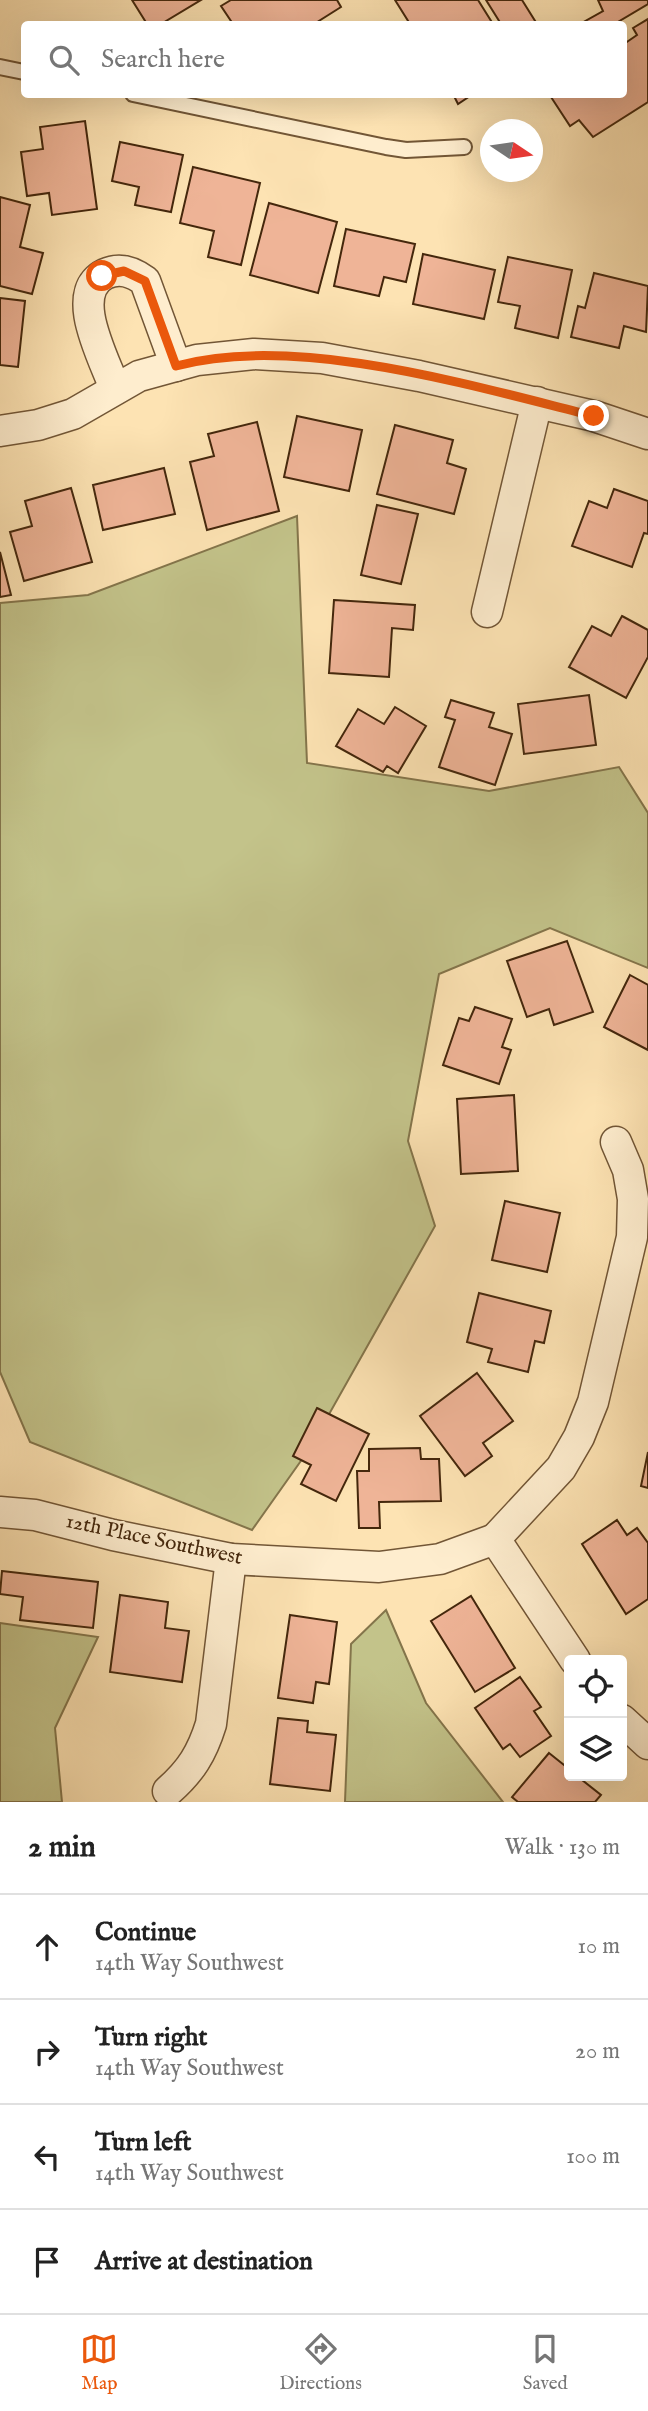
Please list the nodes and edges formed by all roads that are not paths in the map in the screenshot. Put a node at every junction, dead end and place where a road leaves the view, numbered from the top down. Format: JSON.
{"nodes":[{"id":1,"x":0,"y":67,"type":"edge"},
{"id":2,"x":21,"y":71,"type":"edge"},
{"id":3,"x":153,"y":98,"type":"edge"},
{"id":4,"x":464,"y":147,"type":"dead end"},
{"id":5,"x":176,"y":366,"type":"junction"},
{"id":6,"x":115,"y":388,"type":"junction"},
{"id":7,"x":537,"y":402,"type":"junction"},
{"id":8,"x":0,"y":431,"type":"edge"},
{"id":9,"x":648,"y":434,"type":"edge"},
{"id":10,"x":487,"y":612,"type":"dead end"},
{"id":11,"x":615,"y":1142,"type":"dead end"},
{"id":12,"x":0,"y":1512,"type":"edge"},
{"id":13,"x":495,"y":1539,"type":"junction"},
{"id":14,"x":231,"y":1559,"type":"junction"},
{"id":15,"x":572,"y":1655,"type":"edge"},
{"id":16,"x":627,"y":1725,"type":"edge"},
{"id":17,"x":648,"y":1744,"type":"edge"},
{"id":18,"x":168,"y":1791,"type":"dead end"}],
"edges":[{"from":1,"to":2,"type":"lane"},
{"from":3,"to":4,"type":"lane"},
{"from":5,"to":6,"type":"street"},
{"from":5,"to":6,"type":"street"},
{"from":5,"to":7,"type":"street"},
{"from":6,"to":8,"type":"street"},
{"from":7,"to":9,"type":"street"},
{"from":7,"to":10,"type":"street"},
{"from":11,"to":13,"type":"street"},
{"from":12,"to":14,"type":"street","name":"12th Place Southwest"},
{"from":13,"to":14,"type":"street","name":"12th Place Southwest"},
{"from":13,"to":15,"type":"street"},
{"from":14,"to":18,"type":"street"},
{"from":16,"to":17,"type":"street"}]}
